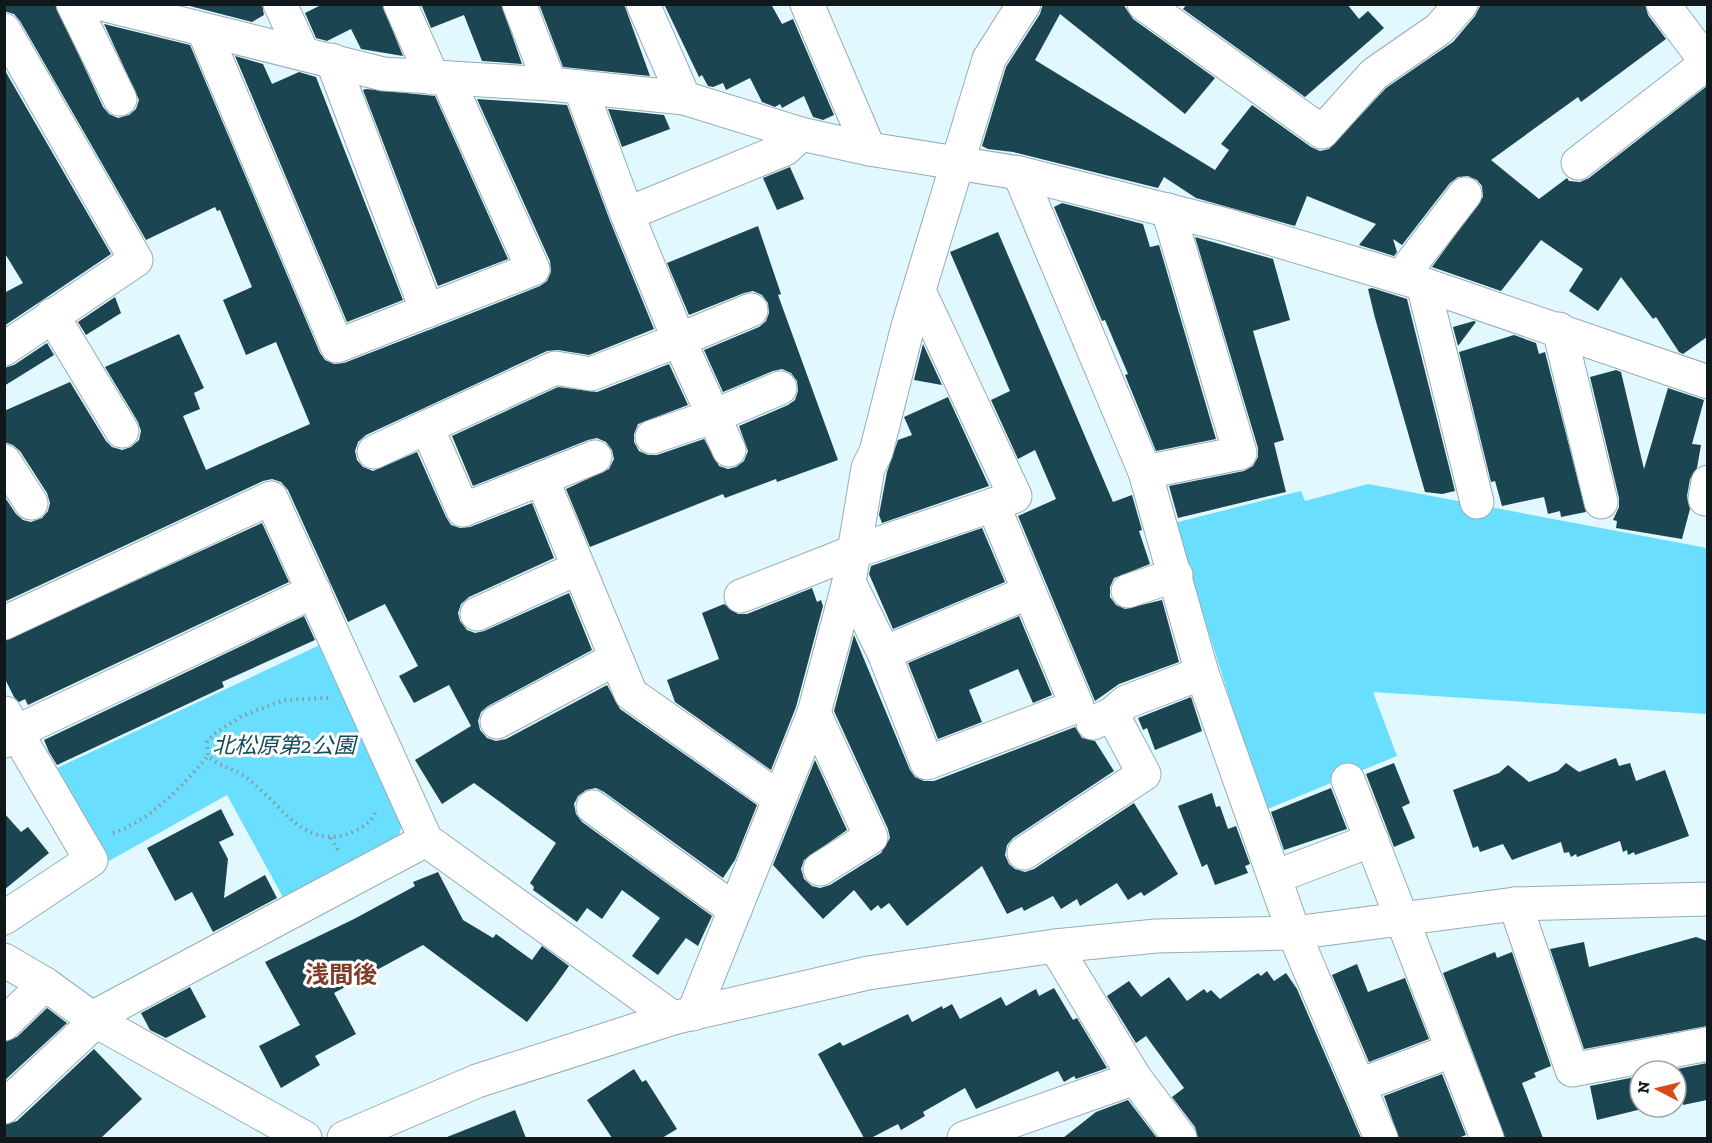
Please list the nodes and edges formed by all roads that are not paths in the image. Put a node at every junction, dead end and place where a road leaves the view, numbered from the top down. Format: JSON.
{"nodes":[{"id":1,"x":73,"y":4,"type":"edge"},
{"id":2,"x":280,"y":4,"type":"edge"},
{"id":3,"x":400,"y":4,"type":"edge"},
{"id":4,"x":519,"y":4,"type":"edge"},
{"id":5,"x":643,"y":4,"type":"edge"},
{"id":6,"x":807,"y":4,"type":"edge"},
{"id":7,"x":1024,"y":4,"type":"edge"},
{"id":8,"x":1144,"y":4,"type":"edge"},
{"id":9,"x":1461,"y":4,"type":"edge"},
{"id":10,"x":1663,"y":4,"type":"edge"},
{"id":11,"x":119,"y":7,"type":"edge"},
{"id":12,"x":211,"y":24,"type":"edge"},
{"id":13,"x":4,"y":30,"type":"edge"},
{"id":14,"x":317,"y":57,"type":"junction"},
{"id":15,"x":1707,"y":63,"type":"edge"},
{"id":16,"x":440,"y":78,"type":"junction"},
{"id":17,"x":565,"y":85,"type":"junction"},
{"id":18,"x":684,"y":98,"type":"junction"},
{"id":19,"x":120,"y":99,"type":"dead end"},
{"id":20,"x":801,"y":134,"type":"junction"},
{"id":21,"x":869,"y":149,"type":"junction"},
{"id":22,"x":959,"y":163,"type":"junction"},
{"id":23,"x":1578,"y":163,"type":"dead end"},
{"id":24,"x":1019,"y":173,"type":"junction"},
{"id":25,"x":1465,"y":194,"type":"dead end"},
{"id":26,"x":1168,"y":210,"type":"junction"},
{"id":27,"x":627,"y":214,"type":"junction"},
{"id":28,"x":1412,"y":280,"type":"junction"},
{"id":29,"x":919,"y":291,"type":"junction"},
{"id":30,"x":751,"y":310,"type":"dead end"},
{"id":31,"x":427,"y":311,"type":"junction"},
{"id":32,"x":52,"y":315,"type":"junction"},
{"id":33,"x":1559,"y":329,"type":"junction"},
{"id":34,"x":679,"y":340,"type":"junction"},
{"id":35,"x":4,"y":349,"type":"edge"},
{"id":36,"x":1707,"y":382,"type":"edge"},
{"id":37,"x":780,"y":388,"type":"dead end"},
{"id":38,"x":714,"y":416,"type":"junction"},
{"id":39,"x":427,"y":427,"type":"junction"},
{"id":40,"x":122,"y":431,"type":"dead end"},
{"id":41,"x":652,"y":437,"type":"dead end"},
{"id":42,"x":729,"y":450,"type":"dead end"},
{"id":43,"x":374,"y":452,"type":"dead end"},
{"id":44,"x":595,"y":457,"type":"dead end"},
{"id":45,"x":4,"y":461,"type":"edge"},
{"id":46,"x":1145,"y":472,"type":"junction"},
{"id":47,"x":542,"y":479,"type":"junction"},
{"id":48,"x":1477,"y":502,"type":"dead end"},
{"id":49,"x":1601,"y":502,"type":"dead end"},
{"id":50,"x":31,"y":504,"type":"dead end"},
{"id":51,"x":993,"y":505,"type":"junction"},
{"id":52,"x":851,"y":567,"type":"junction"},
{"id":53,"x":578,"y":568,"type":"junction"},
{"id":54,"x":1176,"y":575,"type":"junction"},
{"id":55,"x":314,"y":591,"type":"junction"},
{"id":56,"x":1128,"y":591,"type":"dead end"},
{"id":57,"x":1029,"y":592,"type":"junction"},
{"id":58,"x":741,"y":596,"type":"dead end"},
{"id":59,"x":477,"y":614,"type":"dead end"},
{"id":60,"x":4,"y":622,"type":"edge"},
{"id":61,"x":884,"y":653,"type":"junction"},
{"id":62,"x":615,"y":659,"type":"junction"},
{"id":63,"x":1202,"y":673,"type":"junction"},
{"id":64,"x":1077,"y":706,"type":"junction"},
{"id":65,"x":814,"y":713,"type":"junction"},
{"id":66,"x":1112,"y":714,"type":"junction"},
{"id":67,"x":497,"y":722,"type":"dead end"},
{"id":68,"x":8,"y":728,"type":"edge"},
{"id":69,"x":1348,"y":780,"type":"dead end"},
{"id":70,"x":779,"y":798,"type":"junction"},
{"id":71,"x":592,"y":807,"type":"dead end"},
{"id":72,"x":426,"y":840,"type":"junction"},
{"id":73,"x":1371,"y":840,"type":"junction"},
{"id":74,"x":1024,"y":853,"type":"dead end"},
{"id":75,"x":820,"y":869,"type":"dead end"},
{"id":76,"x":1275,"y":877,"type":"junction"},
{"id":77,"x":1707,"y":899,"type":"edge"},
{"id":78,"x":1515,"y":904,"type":"junction"},
{"id":79,"x":735,"y":910,"type":"junction"},
{"id":80,"x":1399,"y":917,"type":"junction"},
{"id":81,"x":4,"y":918,"type":"edge"},
{"id":82,"x":1294,"y":933,"type":"junction"},
{"id":83,"x":1055,"y":946,"type":"junction"},
{"id":84,"x":4,"y":960,"type":"edge"},
{"id":85,"x":45,"y":984,"type":"junction"},
{"id":86,"x":683,"y":1016,"type":"junction"},
{"id":87,"x":94,"y":1019,"type":"junction"},
{"id":88,"x":4,"y":1024,"type":"edge"},
{"id":89,"x":1707,"y":1044,"type":"edge"},
{"id":90,"x":1453,"y":1050,"type":"junction"},
{"id":91,"x":1135,"y":1078,"type":"junction"},
{"id":92,"x":1360,"y":1085,"type":"junction"},
{"id":93,"x":4,"y":1107,"type":"edge"},
{"id":94,"x":305,"y":1138,"type":"edge"},
{"id":95,"x":344,"y":1138,"type":"edge"},
{"id":96,"x":964,"y":1138,"type":"edge"},
{"id":97,"x":1180,"y":1138,"type":"edge"},
{"id":98,"x":1381,"y":1138,"type":"edge"},
{"id":99,"x":1487,"y":1138,"type":"edge"}],
"edges":[{"from":1,"to":19,"type":"street"},
{"from":2,"to":14,"type":"street"},
{"from":3,"to":16,"type":"street"},
{"from":4,"to":17,"type":"street"},
{"from":5,"to":18,"type":"street"},
{"from":6,"to":21,"type":"street"},
{"from":7,"to":22,"type":"street"},
{"from":8,"to":9,"type":"street"},
{"from":10,"to":15,"type":"street"},
{"from":11,"to":12,"type":"street"},
{"from":12,"to":14,"type":"street"},
{"from":12,"to":31,"type":"street"},
{"from":13,"to":32,"type":"street"},
{"from":14,"to":16,"type":"street"},
{"from":14,"to":31,"type":"street"},
{"from":15,"to":23,"type":"street"},
{"from":16,"to":17,"type":"street"},
{"from":16,"to":31,"type":"street"},
{"from":17,"to":18,"type":"street"},
{"from":17,"to":27,"type":"street"},
{"from":18,"to":20,"type":"street"},
{"from":20,"to":21,"type":"street"},
{"from":20,"to":27,"type":"street"},
{"from":21,"to":22,"type":"street"},
{"from":22,"to":24,"type":"street"},
{"from":22,"to":29,"type":"street"},
{"from":24,"to":26,"type":"street"},
{"from":24,"to":46,"type":"street"},
{"from":25,"to":28,"type":"street"},
{"from":26,"to":28,"type":"street"},
{"from":26,"to":46,"type":"street"},
{"from":27,"to":34,"type":"street"},
{"from":28,"to":33,"type":"street"},
{"from":28,"to":48,"type":"street"},
{"from":29,"to":51,"type":"street"},
{"from":29,"to":52,"type":"street"},
{"from":30,"to":34,"type":"street"},
{"from":32,"to":35,"type":"street"},
{"from":32,"to":40,"type":"street"},
{"from":33,"to":36,"type":"street"},
{"from":33,"to":49,"type":"street"},
{"from":34,"to":38,"type":"street"},
{"from":34,"to":39,"type":"street"},
{"from":37,"to":38,"type":"street"},
{"from":38,"to":41,"type":"street"},
{"from":38,"to":42,"type":"street"},
{"from":39,"to":43,"type":"street"},
{"from":39,"to":47,"type":"street"},
{"from":44,"to":47,"type":"street"},
{"from":45,"to":50,"type":"street"},
{"from":46,"to":54,"type":"street"},
{"from":47,"to":53,"type":"street"},
{"from":51,"to":52,"type":"street"},
{"from":51,"to":57,"type":"street"},
{"from":52,"to":58,"type":"street"},
{"from":52,"to":61,"type":"street"},
{"from":52,"to":65,"type":"street"},
{"from":53,"to":59,"type":"street"},
{"from":53,"to":62,"type":"street"},
{"from":54,"to":56,"type":"street"},
{"from":54,"to":63,"type":"street"},
{"from":55,"to":60,"type":"street"},
{"from":55,"to":68,"type":"street"},
{"from":55,"to":72,"type":"street"},
{"from":57,"to":61,"type":"street"},
{"from":57,"to":64,"type":"street"},
{"from":61,"to":64,"type":"street"},
{"from":62,"to":67,"type":"street"},
{"from":62,"to":70,"type":"street"},
{"from":63,"to":66,"type":"street"},
{"from":63,"to":76,"type":"street"},
{"from":64,"to":66,"type":"street"},
{"from":65,"to":70,"type":"street"},
{"from":65,"to":75,"type":"street"},
{"from":66,"to":74,"type":"street"},
{"from":68,"to":81,"type":"street"},
{"from":69,"to":73,"type":"street"},
{"from":70,"to":79,"type":"street"},
{"from":71,"to":79,"type":"street"},
{"from":72,"to":86,"type":"street"},
{"from":72,"to":87,"type":"street"},
{"from":73,"to":76,"type":"street"},
{"from":73,"to":80,"type":"street"},
{"from":76,"to":82,"type":"street"},
{"from":77,"to":78,"type":"street"},
{"from":78,"to":80,"type":"street"},
{"from":78,"to":89,"type":"street"},
{"from":79,"to":86,"type":"street"},
{"from":80,"to":82,"type":"street"},
{"from":80,"to":90,"type":"street"},
{"from":82,"to":83,"type":"street"},
{"from":82,"to":92,"type":"street"},
{"from":83,"to":86,"type":"street"},
{"from":83,"to":91,"type":"street"},
{"from":84,"to":85,"type":"street"},
{"from":85,"to":87,"type":"street"},
{"from":85,"to":88,"type":"street"},
{"from":86,"to":95,"type":"street"},
{"from":87,"to":93,"type":"street"},
{"from":87,"to":94,"type":"street"},
{"from":90,"to":92,"type":"street"},
{"from":90,"to":99,"type":"street"},
{"from":91,"to":96,"type":"street"},
{"from":91,"to":97,"type":"street"},
{"from":92,"to":98,"type":"street"}]}
